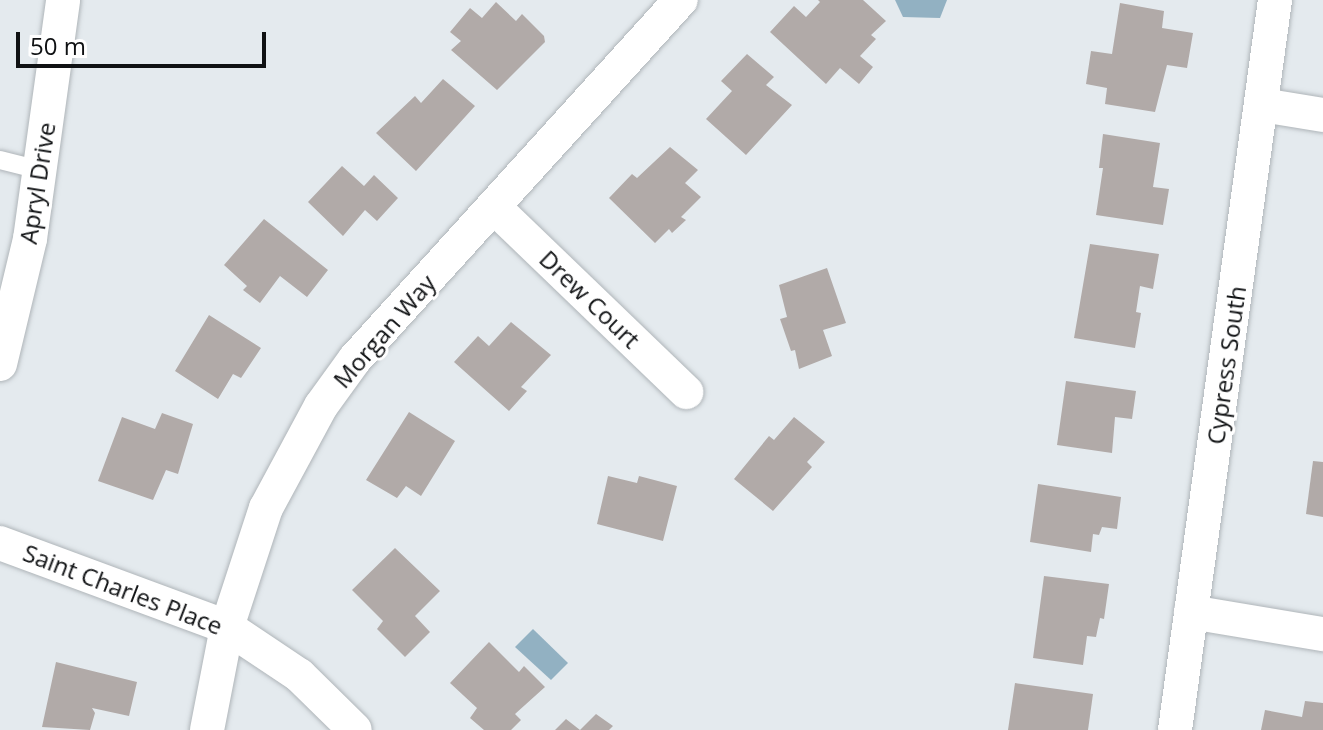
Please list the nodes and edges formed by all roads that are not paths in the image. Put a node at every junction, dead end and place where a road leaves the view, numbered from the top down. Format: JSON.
{"nodes":[{"id":1,"x":63,"y":0,"type":"edge"},
{"id":2,"x":681,"y":0,"type":"edge"},
{"id":3,"x":1275,"y":0,"type":"edge"},
{"id":4,"x":1262,"y":105,"type":"junction"},
{"id":5,"x":1323,"y":115,"type":"edge"},
{"id":6,"x":0,"y":160,"type":"edge"},
{"id":7,"x":40,"y":170,"type":"junction"},
{"id":8,"x":494,"y":207,"type":"junction"},
{"id":9,"x":0,"y":364,"type":"edge"},
{"id":10,"x":686,"y":392,"type":"dead end"},
{"id":11,"x":0,"y":543,"type":"edge"},
{"id":12,"x":1191,"y":612,"type":"junction"},
{"id":13,"x":227,"y":627,"type":"junction"},
{"id":14,"x":1323,"y":634,"type":"edge"},
{"id":15,"x":207,"y":730,"type":"edge"},
{"id":16,"x":355,"y":730,"type":"edge"},
{"id":17,"x":1175,"y":730,"type":"edge"}],
"edges":[{"from":1,"to":7,"type":"street","name":"Apryl Drive"},
{"from":2,"to":8,"type":"street","name":"Morgan Way"},
{"from":3,"to":4,"type":"street","name":"Cypress South"},
{"from":4,"to":5,"type":"street"},
{"from":4,"to":12,"type":"street","name":"Cypress South"},
{"from":6,"to":7,"type":"lane"},
{"from":7,"to":9,"type":"street","name":"Apryl Drive"},
{"from":8,"to":10,"type":"street","name":"Drew Court"},
{"from":8,"to":13,"type":"street","name":"Morgan Way"},
{"from":11,"to":13,"type":"street","name":"Saint Charles Place"},
{"from":12,"to":14,"type":"street"},
{"from":12,"to":17,"type":"street","name":"Cypress South"},
{"from":13,"to":15,"type":"street","name":"Morgan Way"},
{"from":13,"to":16,"type":"street","name":"Saint Charles Place"}]}
